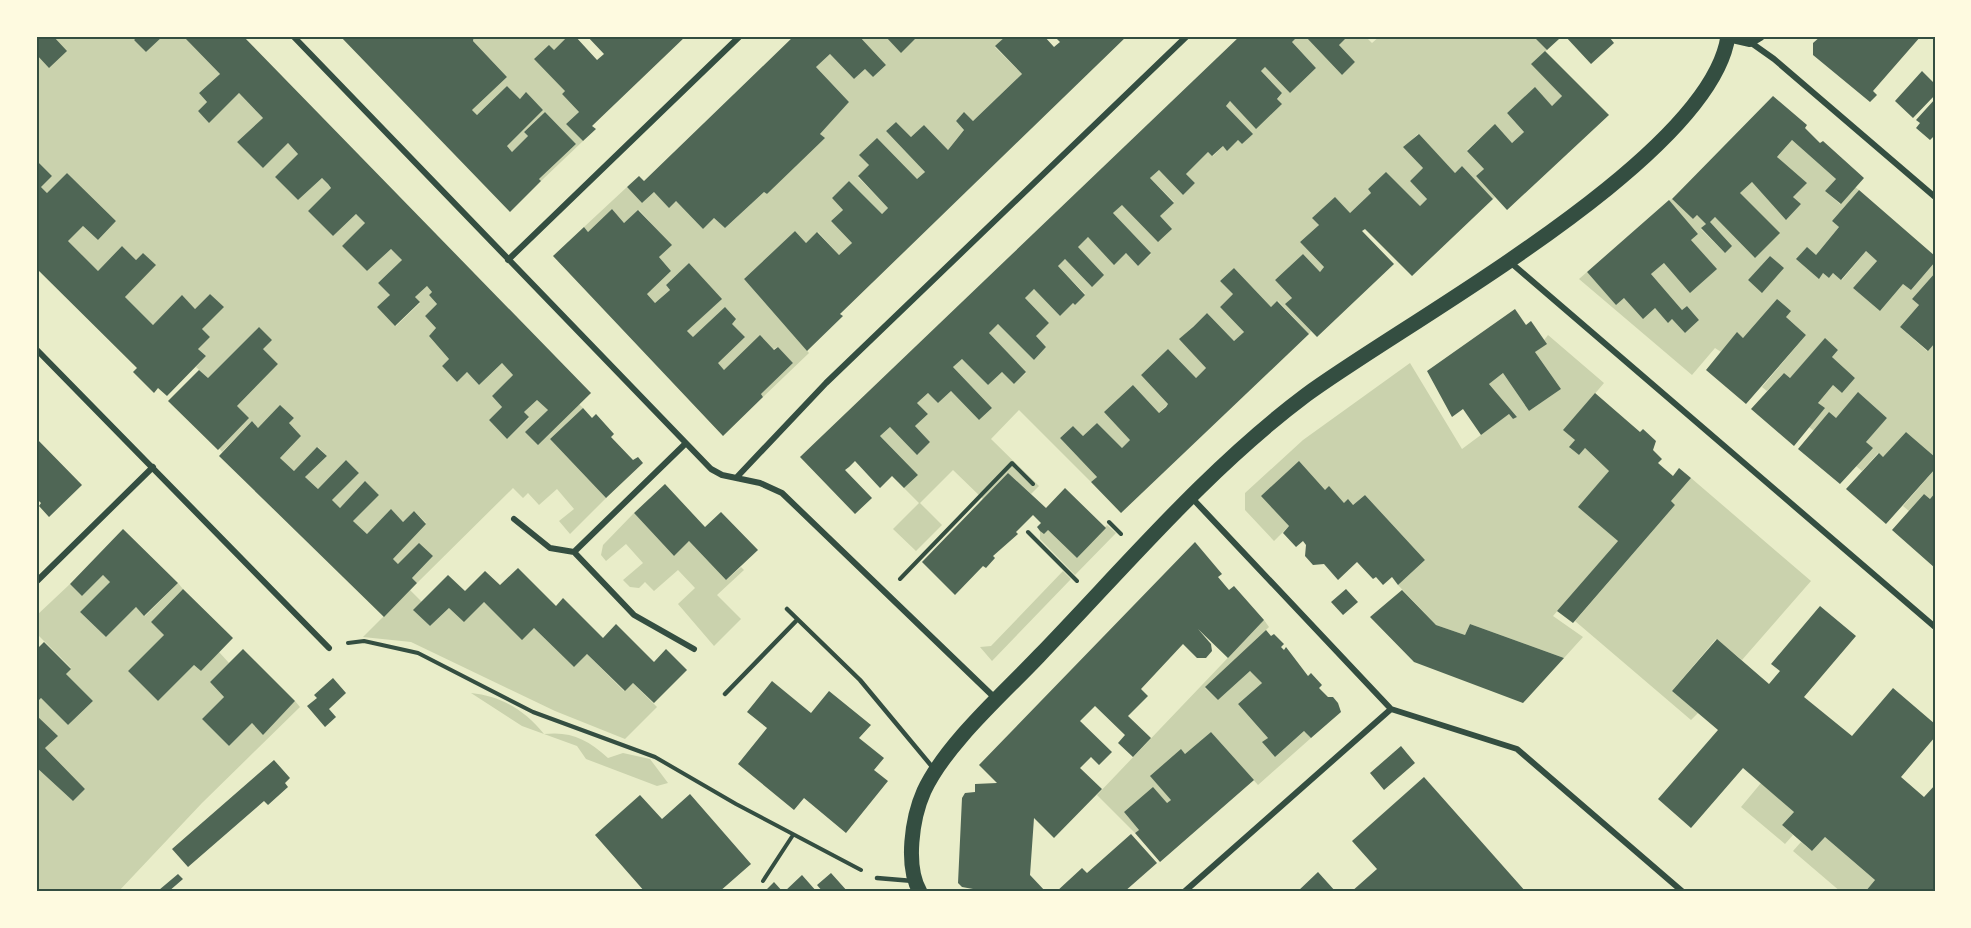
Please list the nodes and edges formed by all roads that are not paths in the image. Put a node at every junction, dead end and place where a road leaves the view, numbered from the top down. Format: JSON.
{"nodes":[{"id":1,"x":293,"y":36,"type":"edge"},
{"id":2,"x":740,"y":36,"type":"edge"},
{"id":3,"x":1187,"y":36,"type":"edge"},
{"id":4,"x":1728,"y":37,"type":"edge"},
{"id":5,"x":1755,"y":39,"type":"edge"},
{"id":6,"x":1935,"y":197,"type":"edge"},
{"id":7,"x":508,"y":260,"type":"junction"},
{"id":8,"x":1510,"y":262,"type":"junction"},
{"id":9,"x":36,"y":350,"type":"edge"},
{"id":10,"x":685,"y":444,"type":"junction"},
{"id":11,"x":153,"y":467,"type":"junction"},
{"id":12,"x":737,"y":477,"type":"junction"},
{"id":13,"x":1191,"y":498,"type":"junction"},
{"id":14,"x":514,"y":519,"type":"dead end"},
{"id":15,"x":574,"y":552,"type":"junction"},
{"id":16,"x":36,"y":582,"type":"edge"},
{"id":17,"x":787,"y":609,"type":"dead end"},
{"id":18,"x":797,"y":620,"type":"junction"},
{"id":19,"x":1935,"y":627,"type":"edge"},
{"id":20,"x":329,"y":648,"type":"dead end"},
{"id":21,"x":694,"y":649,"type":"dead end"},
{"id":22,"x":725,"y":694,"type":"dead end"},
{"id":23,"x":997,"y":700,"type":"junction"},
{"id":24,"x":1391,"y":709,"type":"junction"},
{"id":25,"x":936,"y":771,"type":"junction"},
{"id":26,"x":878,"y":878,"type":"road end"},
{"id":27,"x":916,"y":886,"type":"edge"},
{"id":28,"x":1184,"y":892,"type":"edge"},
{"id":29,"x":1683,"y":892,"type":"edge"}],
"edges":[{"from":1,"to":7,"type":"street"},
{"from":2,"to":7,"type":"street"},
{"from":3,"to":12,"type":"street"},
{"from":4,"to":5,"type":"street"},
{"from":4,"to":8,"type":"main road"},
{"from":5,"to":6,"type":"street"},
{"from":7,"to":10,"type":"street"},
{"from":8,"to":13,"type":"main road"},
{"from":8,"to":19,"type":"street"},
{"from":9,"to":11,"type":"street"},
{"from":10,"to":12,"type":"street"},
{"from":10,"to":15,"type":"street"},
{"from":11,"to":16,"type":"street"},
{"from":11,"to":20,"type":"street"},
{"from":12,"to":23,"type":"street"},
{"from":13,"to":23,"type":"main road"},
{"from":13,"to":24,"type":"street"},
{"from":14,"to":15,"type":"street"},
{"from":15,"to":21,"type":"street"},
{"from":17,"to":18,"type":"lane"},
{"from":18,"to":22,"type":"lane"},
{"from":18,"to":25,"type":"lane"},
{"from":23,"to":25,"type":"main road"},
{"from":24,"to":28,"type":"street"},
{"from":24,"to":29,"type":"street"},
{"from":25,"to":27,"type":"main road"},
{"from":26,"to":27,"type":"lane"}]}
